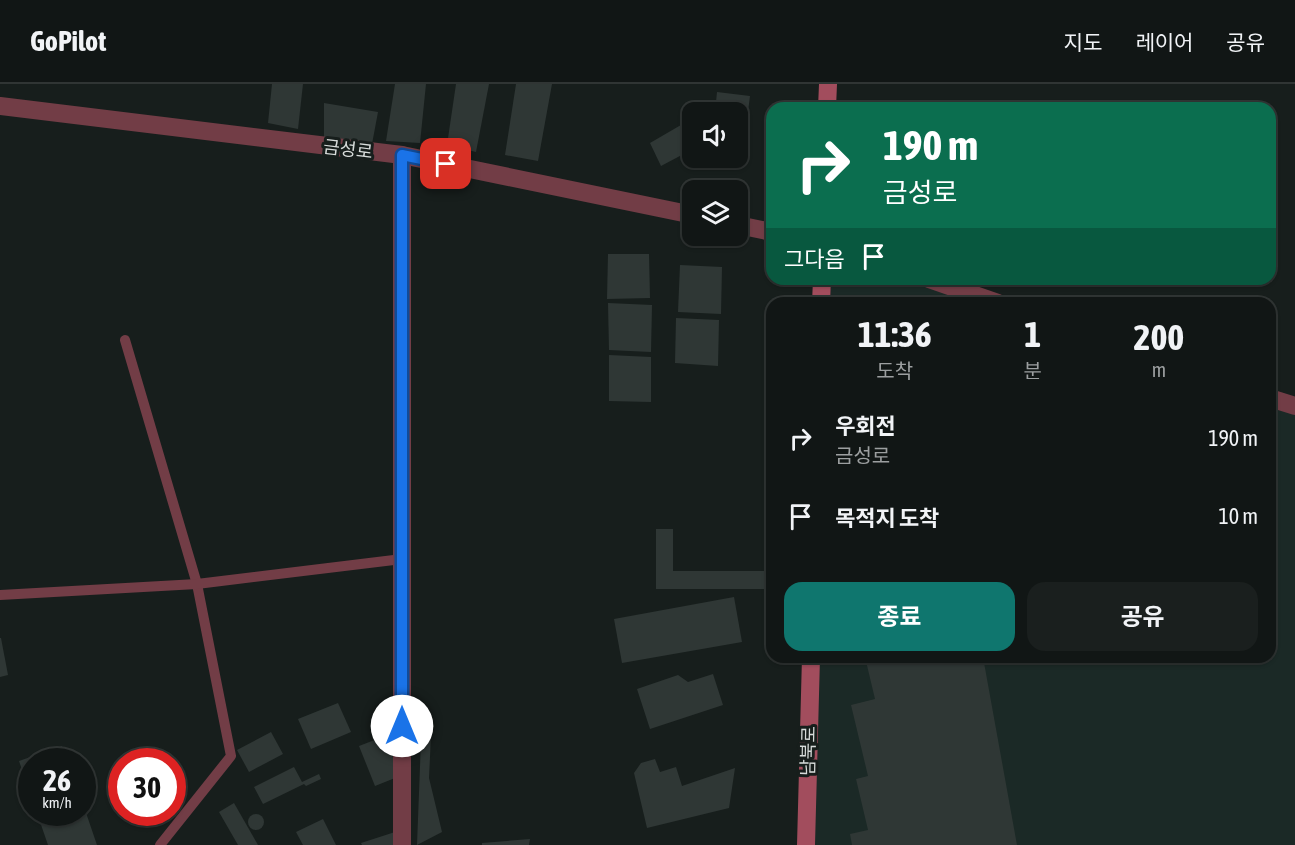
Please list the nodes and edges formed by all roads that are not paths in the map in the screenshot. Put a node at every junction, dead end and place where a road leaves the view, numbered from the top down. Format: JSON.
{"nodes":[{"id":1,"x":828,"y":84,"type":"edge"},
{"id":2,"x":827,"y":102,"type":"edge"},
{"id":3,"x":0,"y":106,"type":"edge"},
{"id":4,"x":402,"y":155,"type":"junction"},
{"id":5,"x":682,"y":213,"type":"edge"},
{"id":6,"x":748,"y":227,"type":"edge"},
{"id":7,"x":766,"y":231,"type":"edge"},
{"id":8,"x":946,"y":285,"type":"edge"},
{"id":9,"x":981,"y":297,"type":"edge"},
{"id":10,"x":125,"y":340,"type":"dead end"},
{"id":11,"x":1276,"y":400,"type":"edge"},
{"id":12,"x":1295,"y":406,"type":"edge"},
{"id":13,"x":402,"y":560,"type":"junction"},
{"id":14,"x":197,"y":584,"type":"junction"},
{"id":15,"x":0,"y":595,"type":"edge"},
{"id":16,"x":811,"y":663,"type":"edge"},
{"id":17,"x":160,"y":845,"type":"edge"},
{"id":18,"x":402,"y":845,"type":"edge"},
{"id":19,"x":806,"y":845,"type":"edge"}],
"edges":[{"from":1,"to":2,"type":"main road"},
{"from":3,"to":4,"type":"street","name":"금성로"},
{"from":4,"to":5,"type":"street","name":"금성로"},
{"from":4,"to":13,"type":"street"},
{"from":6,"to":7,"type":"street"},
{"from":8,"to":9,"type":"street"},
{"from":10,"to":14,"type":"lane"},
{"from":11,"to":12,"type":"street"},
{"from":13,"to":14,"type":"lane"},
{"from":13,"to":18,"type":"street"},
{"from":14,"to":15,"type":"lane"},
{"from":14,"to":17,"type":"lane"},
{"from":16,"to":19,"type":"main road","name":"남북로"}]}
